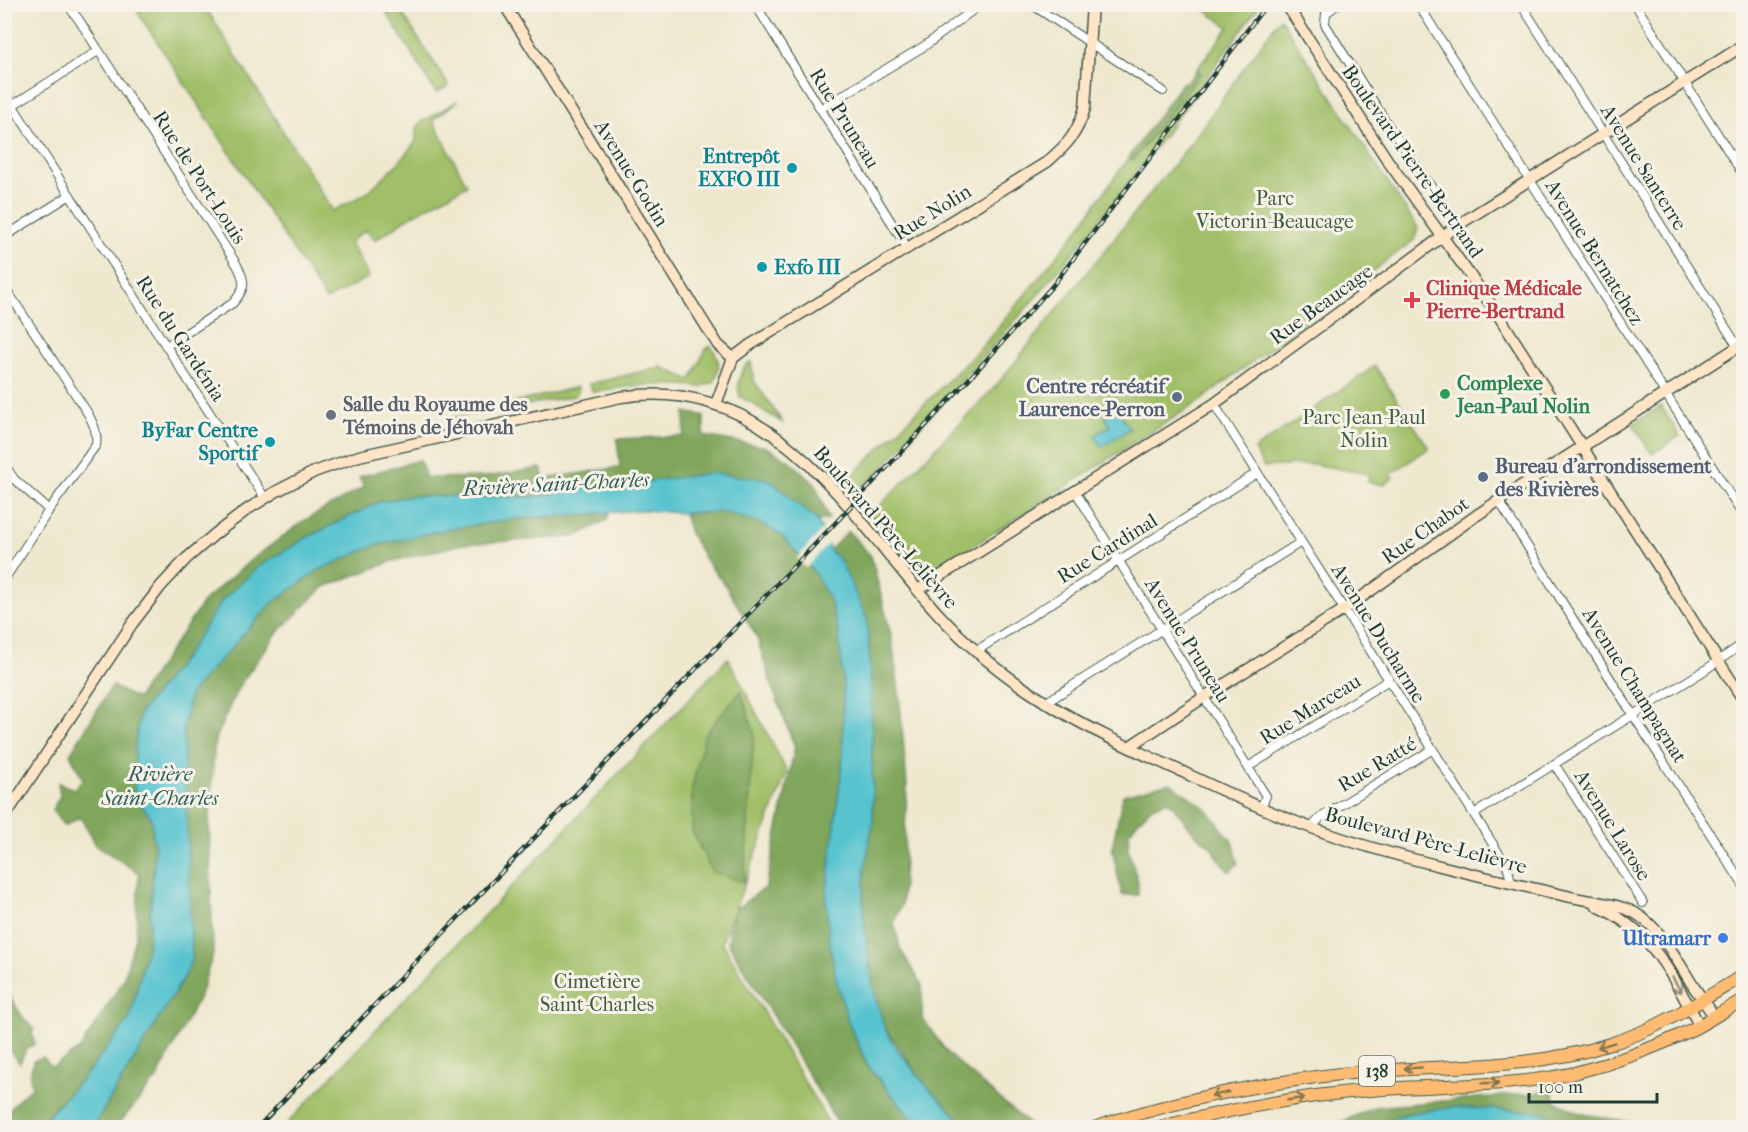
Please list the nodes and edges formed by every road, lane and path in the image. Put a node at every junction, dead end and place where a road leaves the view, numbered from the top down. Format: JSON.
{"nodes":[{"id":1,"x":67,"y":4,"type":"edge"},
{"id":2,"x":504,"y":4,"type":"edge"},
{"id":3,"x":755,"y":4,"type":"edge"},
{"id":4,"x":981,"y":4,"type":"edge"},
{"id":5,"x":1031,"y":4,"type":"edge"},
{"id":6,"x":1092,"y":4,"type":"edge"},
{"id":7,"x":1286,"y":4,"type":"edge"},
{"id":8,"x":1338,"y":4,"type":"edge"},
{"id":9,"x":1418,"y":4,"type":"edge"},
{"id":10,"x":1521,"y":4,"type":"edge"},
{"id":11,"x":1635,"y":4,"type":"edge"},
{"id":12,"x":1090,"y":43,"type":"junction"},
{"id":13,"x":1743,"y":45,"type":"edge"},
{"id":14,"x":98,"y":51,"type":"junction"},
{"id":15,"x":1685,"y":82,"type":"junction"},
{"id":16,"x":1163,"y":91,"type":"dead end"},
{"id":17,"x":4,"y":92,"type":"edge"},
{"id":18,"x":13,"y":105,"type":"junction"},
{"id":19,"x":820,"y":109,"type":"junction"},
{"id":20,"x":1604,"y":133,"type":"junction"},
{"id":21,"x":1743,"y":176,"type":"edge"},
{"id":22,"x":1530,"y":181,"type":"junction"},
{"id":23,"x":70,"y":195,"type":"junction"},
{"id":24,"x":1458,"y":225,"type":"junction"},
{"id":25,"x":4,"y":237,"type":"edge"},
{"id":26,"x":1442,"y":237,"type":"junction"},
{"id":27,"x":908,"y":249,"type":"junction"},
{"id":28,"x":4,"y":286,"type":"edge"},
{"id":29,"x":1741,"y":345,"type":"edge"},
{"id":30,"x":166,"y":346,"type":"junction"},
{"id":31,"x":733,"y":358,"type":"junction"},
{"id":32,"x":1665,"y":393,"type":"junction"},
{"id":33,"x":716,"y":404,"type":"junction"},
{"id":34,"x":1214,"y":404,"type":"junction"},
{"id":35,"x":1582,"y":447,"type":"junction"},
{"id":36,"x":4,"y":464,"type":"edge"},
{"id":37,"x":1257,"y":473,"type":"junction"},
{"id":38,"x":1075,"y":491,"type":"junction"},
{"id":39,"x":266,"y":498,"type":"junction"},
{"id":40,"x":1499,"y":501,"type":"junction"},
{"id":41,"x":49,"y":510,"type":"junction"},
{"id":42,"x":1743,"y":517,"type":"edge"},
{"id":43,"x":1301,"y":542,"type":"junction"},
{"id":44,"x":1118,"y":560,"type":"junction"},
{"id":45,"x":4,"y":580,"type":"edge"},
{"id":46,"x":918,"y":590,"type":"junction"},
{"id":47,"x":1345,"y":609,"type":"junction"},
{"id":48,"x":1162,"y":629,"type":"junction"},
{"id":49,"x":1743,"y":643,"type":"edge"},
{"id":50,"x":976,"y":651,"type":"junction"},
{"id":51,"x":1718,"y":660,"type":"junction"},
{"id":52,"x":1389,"y":680,"type":"junction"},
{"id":53,"x":1204,"y":697,"type":"junction"},
{"id":54,"x":1743,"y":701,"type":"edge"},
{"id":55,"x":1045,"y":703,"type":"junction"},
{"id":56,"x":1634,"y":715,"type":"junction"},
{"id":57,"x":1129,"y":747,"type":"junction"},
{"id":58,"x":1433,"y":749,"type":"junction"},
{"id":59,"x":1555,"y":765,"type":"junction"},
{"id":60,"x":1248,"y":767,"type":"junction"},
{"id":61,"x":1261,"y":808,"type":"junction"},
{"id":62,"x":1474,"y":814,"type":"junction"},
{"id":63,"x":4,"y":818,"type":"edge"},
{"id":64,"x":1311,"y":828,"type":"junction"},
{"id":65,"x":1511,"y":883,"type":"junction"},
{"id":66,"x":1743,"y":886,"type":"edge"},
{"id":67,"x":1574,"y":898,"type":"junction"},
{"id":68,"x":1643,"y":903,"type":"dead end"},
{"id":69,"x":1743,"y":975,"type":"edge"},
{"id":70,"x":1743,"y":999,"type":"edge"},
{"id":71,"x":1704,"y":1000,"type":"junction"},
{"id":72,"x":1690,"y":1008,"type":"junction"},
{"id":73,"x":1714,"y":1016,"type":"junction"},
{"id":74,"x":1699,"y":1025,"type":"junction"},
{"id":75,"x":1094,"y":1128,"type":"edge"},
{"id":76,"x":1156,"y":1128,"type":"edge"}],
"edges":[{"from":1,"to":14,"type":"street","name":"Rue de Port-Louis"},
{"from":2,"to":31,"type":"main road","name":"Avenue Godin"},
{"from":3,"to":19,"type":"street","name":"Rue Pruneau"},
{"from":4,"to":19,"type":"street"},
{"from":5,"to":12,"type":"street"},
{"from":6,"to":12,"type":"main road","name":"Rue Nolin"},
{"from":7,"to":26,"type":"main road","name":"Boulevard Pierre-Bertrand"},
{"from":8,"to":24,"type":"street","name":"Boulevard Pierre-Bertrand"},
{"from":9,"to":22,"type":"street","name":"Avenue Bernatchez"},
{"from":10,"to":20,"type":"street","name":"Avenue Santerre"},
{"from":11,"to":15,"type":"street"},
{"from":12,"to":16,"type":"street"},
{"from":12,"to":27,"type":"main road","name":"Rue Nolin"},
{"from":13,"to":15,"type":"main road","name":"Rue Beaucage"},
{"from":14,"to":18,"type":"street"},
{"from":14,"to":30,"type":"street","name":"Rue de Port-Louis"},
{"from":15,"to":20,"type":"main road","name":"Rue Beaucage"},
{"from":15,"to":21,"type":"street"},
{"from":17,"to":18,"type":"street","name":"Rue du Gardénia"},
{"from":18,"to":23,"type":"street","name":"Rue du Gardénia"},
{"from":19,"to":27,"type":"street","name":"Rue Pruneau"},
{"from":20,"to":22,"type":"main road","name":"Rue Beaucage"},
{"from":20,"to":29,"type":"street","name":"Avenue Santerre"},
{"from":22,"to":24,"type":"main road","name":"Rue Beaucage"},
{"from":22,"to":32,"type":"street","name":"Avenue Bernatchez"},
{"from":23,"to":25,"type":"street"},
{"from":23,"to":30,"type":"street","name":"Rue du Gardénia"},
{"from":24,"to":26,"type":"main road","name":"Rue Beaucage"},
{"from":26,"to":34,"type":"main road","name":"Rue Beaucage"},
{"from":26,"to":35,"type":"main road","name":"Boulevard Pierre-Bertrand"},
{"from":27,"to":31,"type":"main road","name":"Rue Nolin"},
{"from":28,"to":41,"type":"street"},
{"from":29,"to":32,"type":"main road","name":"Rue Chabot"},
{"from":30,"to":39,"type":"street","name":"Rue du Gardénia"},
{"from":31,"to":33,"type":"main road"},
{"from":32,"to":35,"type":"main road","name":"Rue Chabot"},
{"from":32,"to":42,"type":"street","name":"Avenue Bernatchez"},
{"from":33,"to":39,"type":"main road","name":"Boulevard Père-Lelièvre"},
{"from":33,"to":46,"type":"main road","name":"Boulevard Père-Lelièvre"},
{"from":34,"to":37,"type":"street","name":"Avenue Ducharme"},
{"from":34,"to":38,"type":"main road","name":"Rue Beaucage"},
{"from":35,"to":40,"type":"main road","name":"Rue Chabot"},
{"from":35,"to":51,"type":"main road","name":"Boulevard Pierre-Bertrand"},
{"from":36,"to":41,"type":"street"},
{"from":37,"to":43,"type":"street","name":"Avenue Ducharme"},
{"from":37,"to":44,"type":"street","name":"Rue Cardinal"},
{"from":38,"to":44,"type":"street","name":"Avenue Pruneau"},
{"from":38,"to":46,"type":"main road","name":"Rue Beaucage"},
{"from":39,"to":63,"type":"main road","name":"Boulevard Père-Lelièvre"},
{"from":40,"to":47,"type":"main road","name":"Rue Chabot"},
{"from":40,"to":56,"type":"street","name":"Avenue Champagnat"},
{"from":41,"to":45,"type":"street"},
{"from":43,"to":47,"type":"street","name":"Avenue Ducharme"},
{"from":43,"to":48,"type":"street"},
{"from":44,"to":48,"type":"street","name":"Avenue Pruneau"},
{"from":44,"to":50,"type":"street","name":"Rue Cardinal"},
{"from":46,"to":50,"type":"main road","name":"Boulevard Père-Lelièvre"},
{"from":47,"to":52,"type":"street","name":"Avenue Ducharme"},
{"from":47,"to":53,"type":"main road","name":"Rue Chabot"},
{"from":48,"to":53,"type":"street","name":"Avenue Pruneau"},
{"from":48,"to":55,"type":"street"},
{"from":49,"to":51,"type":"street"},
{"from":50,"to":55,"type":"main road","name":"Boulevard Père-Lelièvre"},
{"from":51,"to":54,"type":"main road","name":"Boulevard Pierre-Bertrand"},
{"from":51,"to":56,"type":"street"},
{"from":52,"to":58,"type":"street","name":"Avenue Ducharme"},
{"from":52,"to":60,"type":"street","name":"Rue Marceau"},
{"from":53,"to":57,"type":"main road","name":"Rue Chabot"},
{"from":53,"to":60,"type":"street","name":"Avenue Pruneau"},
{"from":55,"to":57,"type":"main road","name":"Boulevard Père-Lelièvre"},
{"from":56,"to":59,"type":"street"},
{"from":56,"to":66,"type":"street","name":"Avenue Champagnat"},
{"from":57,"to":61,"type":"main road","name":"Boulevard Père-Lelièvre"},
{"from":58,"to":62,"type":"street","name":"Avenue Ducharme"},
{"from":58,"to":64,"type":"street","name":"Rue Ratté"},
{"from":59,"to":62,"type":"street"},
{"from":59,"to":68,"type":"street","name":"Avenue Larose"},
{"from":60,"to":61,"type":"street","name":"Avenue Pruneau"},
{"from":61,"to":64,"type":"main road","name":"Boulevard Père-Lelièvre"},
{"from":62,"to":65,"type":"street","name":"Avenue Ducharme"},
{"from":64,"to":65,"type":"main road","name":"Boulevard Père-Lelièvre"},
{"from":65,"to":67,"type":"main road","name":"Boulevard Père-Lelièvre"},
{"from":67,"to":71,"type":"main road","name":"Boulevard Père-Lelièvre"},
{"from":67,"to":72,"type":"main road","name":"Boulevard Père-Lelièvre","one_way":true},
{"from":69,"to":71,"type":"main road","number":"138"},
{"from":70,"to":73,"type":"main road","number":"138"},
{"from":71,"to":72,"type":"main road","number":"138"},
{"from":71,"to":73,"type":"main road","name":"Boulevard Père-Lelièvre"},
{"from":72,"to":74,"type":"main road","name":"Boulevard Père-Lelièvre"},
{"from":72,"to":75,"type":"main road","number":"138","one_way":true},
{"from":73,"to":74,"type":"main road","number":"138"},
{"from":76,"to":74,"type":"main road","number":"138","one_way":true}]}
